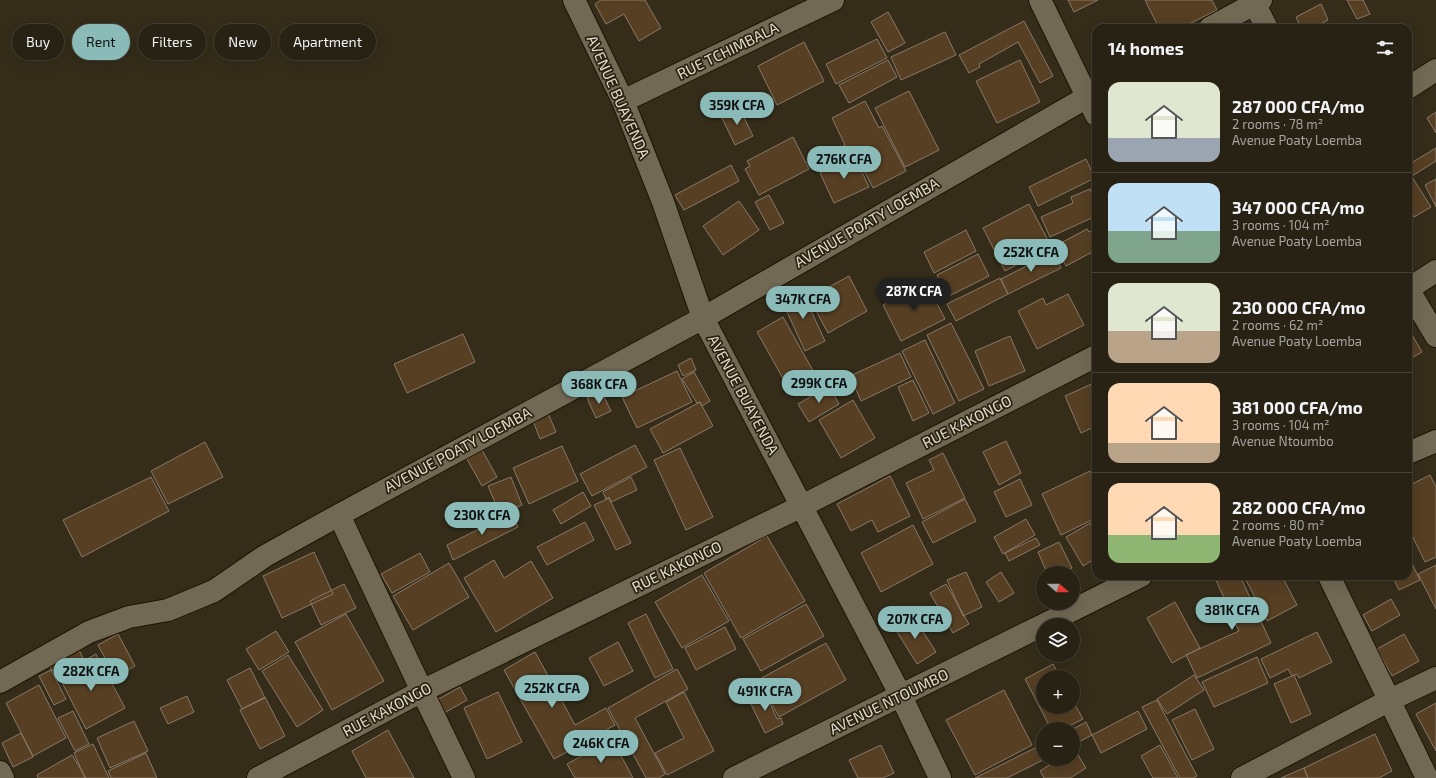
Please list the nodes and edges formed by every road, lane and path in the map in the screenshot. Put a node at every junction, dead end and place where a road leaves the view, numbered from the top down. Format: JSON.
{"nodes":[{"id":1,"x":574,"y":0,"type":"edge"},
{"id":2,"x":832,"y":0,"type":"edge"},
{"id":3,"x":1040,"y":0,"type":"edge"},
{"id":4,"x":1257,"y":2,"type":"edge"},
{"id":5,"x":1217,"y":24,"type":"edge"},
{"id":6,"x":1265,"y":24,"type":"edge"},
{"id":7,"x":1436,"y":70,"type":"edge"},
{"id":8,"x":1412,"y":85,"type":"edge"},
{"id":9,"x":1092,"y":99,"type":"edge"},
{"id":10,"x":623,"y":101,"type":"junction"},
{"id":11,"x":1092,"y":102,"type":"edge"},
{"id":12,"x":1436,"y":271,"type":"edge"},
{"id":13,"x":1412,"y":286,"type":"edge"},
{"id":14,"x":1412,"y":296,"type":"edge"},
{"id":15,"x":703,"y":318,"type":"junction"},
{"id":16,"x":1436,"y":336,"type":"edge"},
{"id":17,"x":1092,"y":358,"type":"edge"},
{"id":18,"x":1436,"y":442,"type":"edge"},
{"id":19,"x":1412,"y":451,"type":"edge"},
{"id":20,"x":802,"y":506,"type":"junction"},
{"id":21,"x":339,"y":515,"type":"junction"},
{"id":22,"x":1133,"y":580,"type":"edge"},
{"id":23,"x":1331,"y":580,"type":"edge"},
{"id":24,"x":1057,"y":618,"type":"edge"},
{"id":25,"x":1036,"y":628,"type":"edge"},
{"id":26,"x":1436,"y":678,"type":"edge"},
{"id":27,"x":0,"y":682,"type":"edge"},
{"id":28,"x":422,"y":691,"type":"junction"},
{"id":29,"x":901,"y":696,"type":"junction"},
{"id":30,"x":1390,"y":700,"type":"junction"},
{"id":31,"x":0,"y":772,"type":"edge"},
{"id":32,"x":3,"y":778,"type":"edge"},
{"id":33,"x":258,"y":778,"type":"edge"},
{"id":34,"x":464,"y":778,"type":"edge"},
{"id":35,"x":734,"y":778,"type":"edge"},
{"id":36,"x":940,"y":778,"type":"edge"},
{"id":37,"x":1242,"y":778,"type":"edge"},
{"id":38,"x":1428,"y":778,"type":"edge"}],
"edges":[{"from":1,"to":10,"type":"street","name":"AVENUE BUAYENDA"},
{"from":2,"to":10,"type":"street","name":"RUE TCHIMBALA"},
{"from":3,"to":9,"type":"street"},
{"from":4,"to":5,"type":"street"},
{"from":4,"to":6,"type":"street"},
{"from":7,"to":8,"type":"street"},
{"from":10,"to":15,"type":"street","name":"AVENUE BUAYENDA"},
{"from":11,"to":15,"type":"street","name":"AVENUE POATY LOEMBA"},
{"from":12,"to":13,"type":"street"},
{"from":14,"to":16,"type":"street"},
{"from":15,"to":20,"type":"street","name":"AVENUE BUAYENDA"},
{"from":15,"to":21,"type":"street","name":"AVENUE POATY LOEMBA"},
{"from":17,"to":20,"type":"street","name":"RUE KAKONGO"},
{"from":18,"to":19,"type":"street"},
{"from":20,"to":28,"type":"street","name":"RUE KAKONGO"},
{"from":20,"to":29,"type":"street","name":"AVENUE BUAYENDA"},
{"from":21,"to":27,"type":"street","name":"AVENUE POATY LOEMBA"},
{"from":21,"to":28,"type":"street"},
{"from":22,"to":24,"type":"street","name":"AVENUE NTOUMBO"},
{"from":23,"to":30,"type":"street"},
{"from":25,"to":29,"type":"street","name":"AVENUE NTOUMBO"},
{"from":26,"to":30,"type":"street"},
{"from":28,"to":33,"type":"street","name":"RUE KAKONGO"},
{"from":28,"to":34,"type":"street"},
{"from":29,"to":35,"type":"street","name":"AVENUE NTOUMBO"},
{"from":29,"to":36,"type":"street","name":"AVENUE BUAYENDA"},
{"from":30,"to":37,"type":"street"},
{"from":30,"to":38,"type":"street"},
{"from":31,"to":32,"type":"street"}]}
